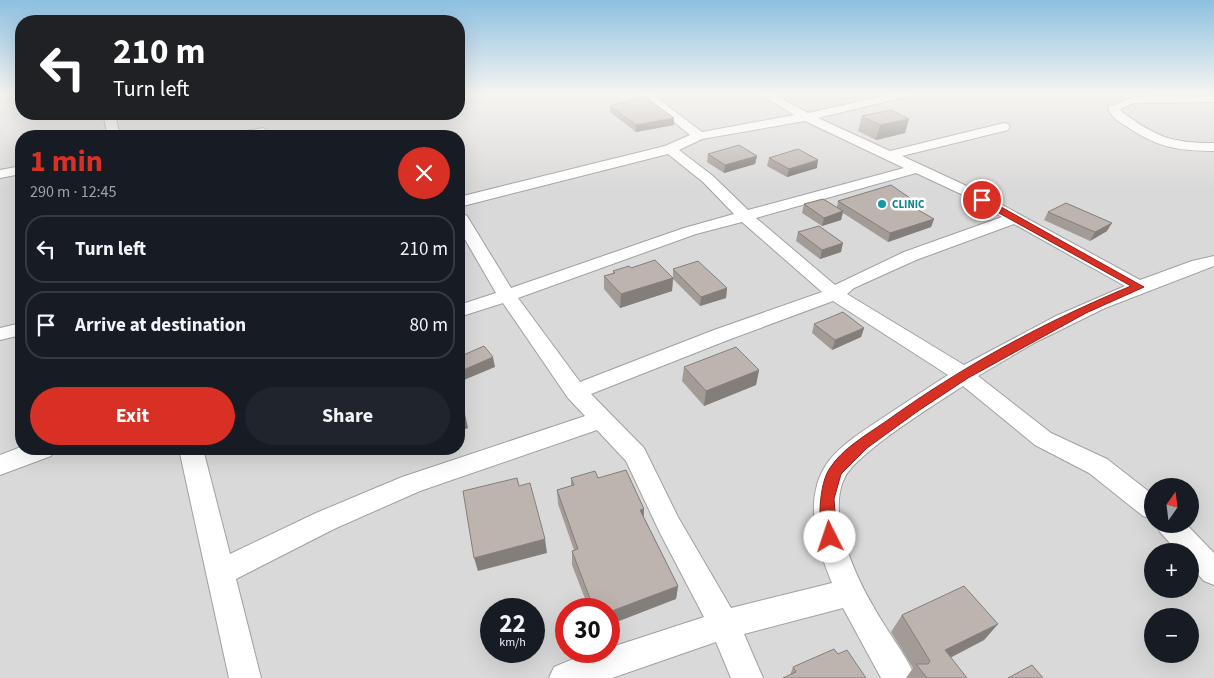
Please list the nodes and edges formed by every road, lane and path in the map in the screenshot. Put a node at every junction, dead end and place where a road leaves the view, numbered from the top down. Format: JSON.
{"nodes":[{"id":1,"x":686,"y":126,"type":"edge"},
{"id":2,"x":757,"y":126,"type":"edge"},
{"id":3,"x":825,"y":126,"type":"edge"},
{"id":4,"x":1133,"y":126,"type":"edge"},
{"id":5,"x":1004,"y":127,"type":"dead end"},
{"id":6,"x":699,"y":136,"type":"junction"},
{"id":7,"x":1214,"y":146,"type":"edge"},
{"id":8,"x":670,"y":149,"type":"junction"},
{"id":9,"x":890,"y":155,"type":"junction"},
{"id":10,"x":919,"y":168,"type":"junction"},
{"id":11,"x":15,"y":171,"type":"edge"},
{"id":12,"x":0,"y":174,"type":"edge"},
{"id":13,"x":465,"y":200,"type":"edge"},
{"id":14,"x":746,"y":217,"type":"junction"},
{"id":15,"x":1015,"y":218,"type":"junction"},
{"id":16,"x":465,"y":226,"type":"edge"},
{"id":17,"x":1214,"y":261,"type":"edge"},
{"id":18,"x":1139,"y":287,"type":"junction"},
{"id":19,"x":836,"y":294,"type":"junction"},
{"id":20,"x":507,"y":296,"type":"junction"},
{"id":21,"x":465,"y":309,"type":"edge"},
{"id":22,"x":15,"y":330,"type":"edge"},
{"id":23,"x":0,"y":334,"type":"edge"},
{"id":24,"x":964,"y":375,"type":"junction"},
{"id":25,"x":576,"y":392,"type":"junction"},
{"id":26,"x":600,"y":420,"type":"junction"},
{"id":27,"x":27,"y":455,"type":"edge"},
{"id":28,"x":192,"y":455,"type":"edge"},
{"id":29,"x":0,"y":465,"type":"edge"},
{"id":30,"x":1144,"y":502,"type":"edge"},
{"id":31,"x":1178,"y":533,"type":"edge"},
{"id":32,"x":221,"y":572,"type":"junction"},
{"id":33,"x":1214,"y":572,"type":"edge"},
{"id":34,"x":851,"y":592,"type":"junction"},
{"id":35,"x":724,"y":625,"type":"junction"},
{"id":36,"x":245,"y":678,"type":"edge"},
{"id":37,"x":565,"y":678,"type":"edge"},
{"id":38,"x":747,"y":678,"type":"edge"},
{"id":39,"x":900,"y":678,"type":"edge"}],
"edges":[{"from":1,"to":6,"type":"street"},
{"from":2,"to":6,"type":"street"},
{"from":3,"to":9,"type":"street"},
{"from":4,"to":7,"type":"street"},
{"from":5,"to":9,"type":"street"},
{"from":6,"to":8,"type":"street"},
{"from":8,"to":13,"type":"street"},
{"from":8,"to":14,"type":"street"},
{"from":9,"to":10,"type":"street"},
{"from":10,"to":14,"type":"street"},
{"from":10,"to":15,"type":"street"},
{"from":11,"to":12,"type":"street"},
{"from":14,"to":19,"type":"street"},
{"from":14,"to":20,"type":"street"},
{"from":15,"to":18,"type":"street"},
{"from":15,"to":19,"type":"street"},
{"from":16,"to":20,"type":"street"},
{"from":17,"to":18,"type":"street"},
{"from":18,"to":24,"type":"street"},
{"from":19,"to":24,"type":"street"},
{"from":19,"to":25,"type":"street"},
{"from":20,"to":21,"type":"street"},
{"from":20,"to":25,"type":"street"},
{"from":22,"to":23,"type":"street"},
{"from":24,"to":30,"type":"street"},
{"from":24,"to":34,"type":"street"},
{"from":25,"to":26,"type":"street"},
{"from":26,"to":32,"type":"street"},
{"from":26,"to":35,"type":"street"},
{"from":27,"to":29,"type":"street"},
{"from":28,"to":32,"type":"street"},
{"from":31,"to":33,"type":"street"},
{"from":32,"to":36,"type":"street"},
{"from":34,"to":35,"type":"street"},
{"from":34,"to":39,"type":"street"},
{"from":35,"to":37,"type":"street"},
{"from":35,"to":38,"type":"street"}]}
